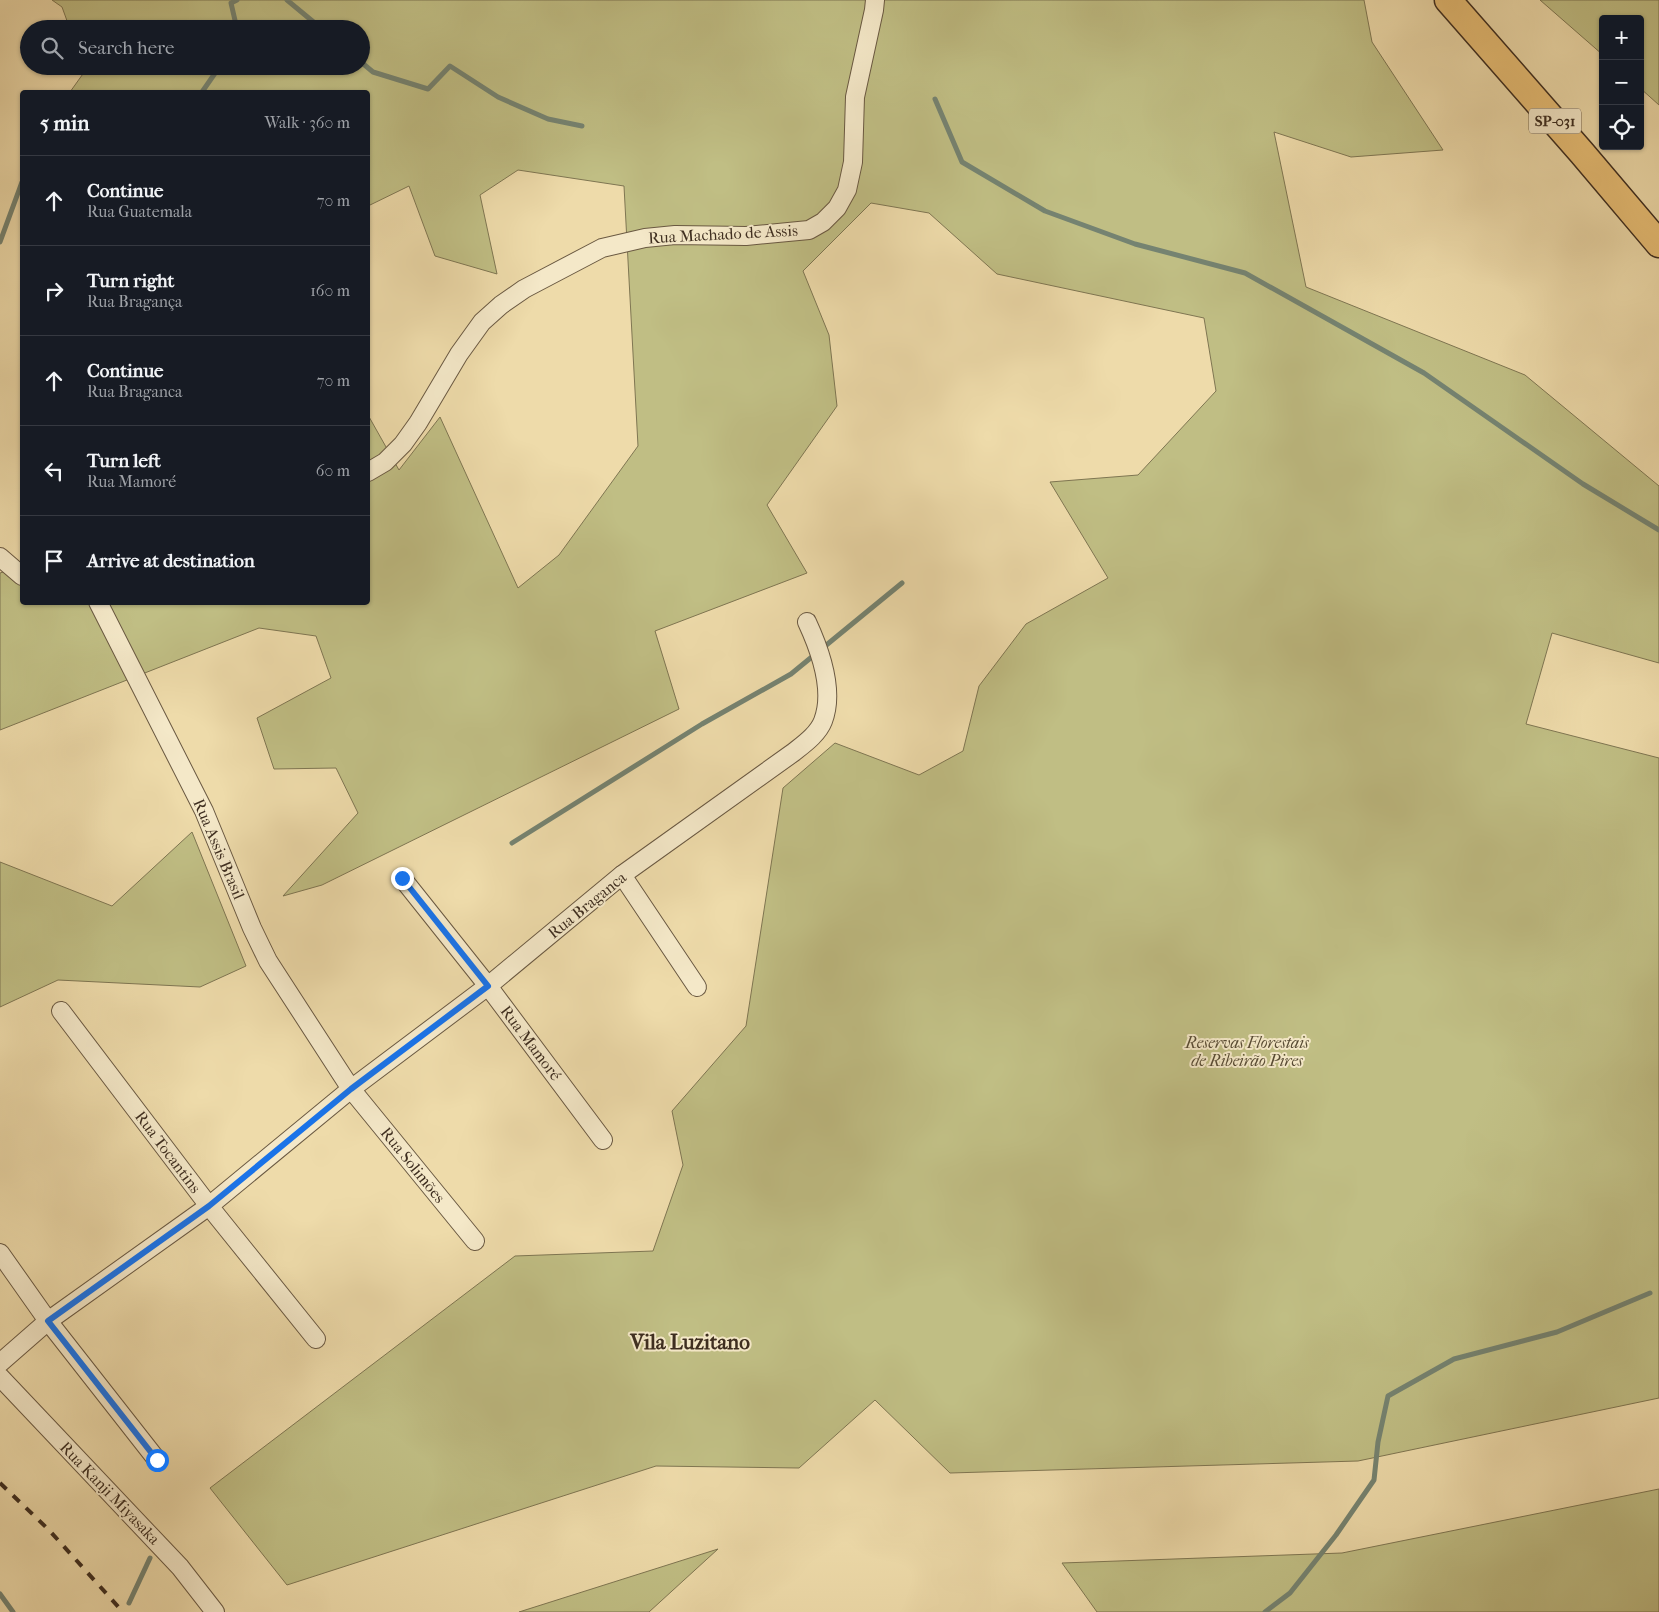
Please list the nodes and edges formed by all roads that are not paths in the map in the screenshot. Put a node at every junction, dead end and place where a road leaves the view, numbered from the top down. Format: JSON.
{"nodes":[{"id":1,"x":875,"y":0,"type":"edge"},
{"id":2,"x":1448,"y":0,"type":"edge"},
{"id":3,"x":1659,"y":244,"type":"edge"},
{"id":4,"x":370,"y":471,"type":"edge"},
{"id":5,"x":0,"y":557,"type":"edge"},
{"id":6,"x":20,"y":574,"type":"edge"},
{"id":7,"x":100,"y":605,"type":"edge"},
{"id":8,"x":807,"y":622,"type":"dead end"},
{"id":9,"x":622,"y":875,"type":"junction"},
{"id":10,"x":402,"y":878,"type":"dead end"},
{"id":11,"x":488,"y":986,"type":"junction"},
{"id":12,"x":697,"y":987,"type":"dead end"},
{"id":13,"x":61,"y":1011,"type":"dead end"},
{"id":14,"x":351,"y":1089,"type":"junction"},
{"id":15,"x":603,"y":1140,"type":"dead end"},
{"id":16,"x":209,"y":1206,"type":"junction"},
{"id":17,"x":475,"y":1241,"type":"dead end"},
{"id":18,"x":0,"y":1253,"type":"edge"},
{"id":19,"x":48,"y":1321,"type":"junction"},
{"id":20,"x":316,"y":1338,"type":"dead end"},
{"id":21,"x":0,"y":1363,"type":"edge"},
{"id":22,"x":0,"y":1377,"type":"edge"},
{"id":23,"x":157,"y":1460,"type":"dead end"},
{"id":24,"x":215,"y":1612,"type":"edge"}],
"edges":[{"from":1,"to":4,"type":"street","name":"Rua Machado de Assis"},
{"from":2,"to":3,"type":"highway","number":"SP-031"},
{"from":5,"to":6,"type":"street"},
{"from":7,"to":14,"type":"street","name":"Rua Assis Brasil"},
{"from":8,"to":9,"type":"street","name":"Rua Braganca"},
{"from":9,"to":11,"type":"street","name":"Rua Braganca"},
{"from":9,"to":12,"type":"street"},
{"from":10,"to":11,"type":"street","name":"Rua Mamoré"},
{"from":11,"to":14,"type":"street","name":"Rua Braganca"},
{"from":11,"to":15,"type":"street","name":"Rua Mamoré"},
{"from":13,"to":16,"type":"street","name":"Rua Tocantins"},
{"from":14,"to":16,"type":"street","name":"Rua Braganca"},
{"from":14,"to":17,"type":"street","name":"Rua Solimões"},
{"from":16,"to":19,"type":"street","name":"Rua Braganca"},
{"from":16,"to":20,"type":"street","name":"Rua Tocantins"},
{"from":18,"to":19,"type":"street"},
{"from":19,"to":21,"type":"street","name":"Rua Braganca"},
{"from":19,"to":23,"type":"street"},
{"from":22,"to":24,"type":"street","name":"Rua Kanji Miyasaka"}]}
